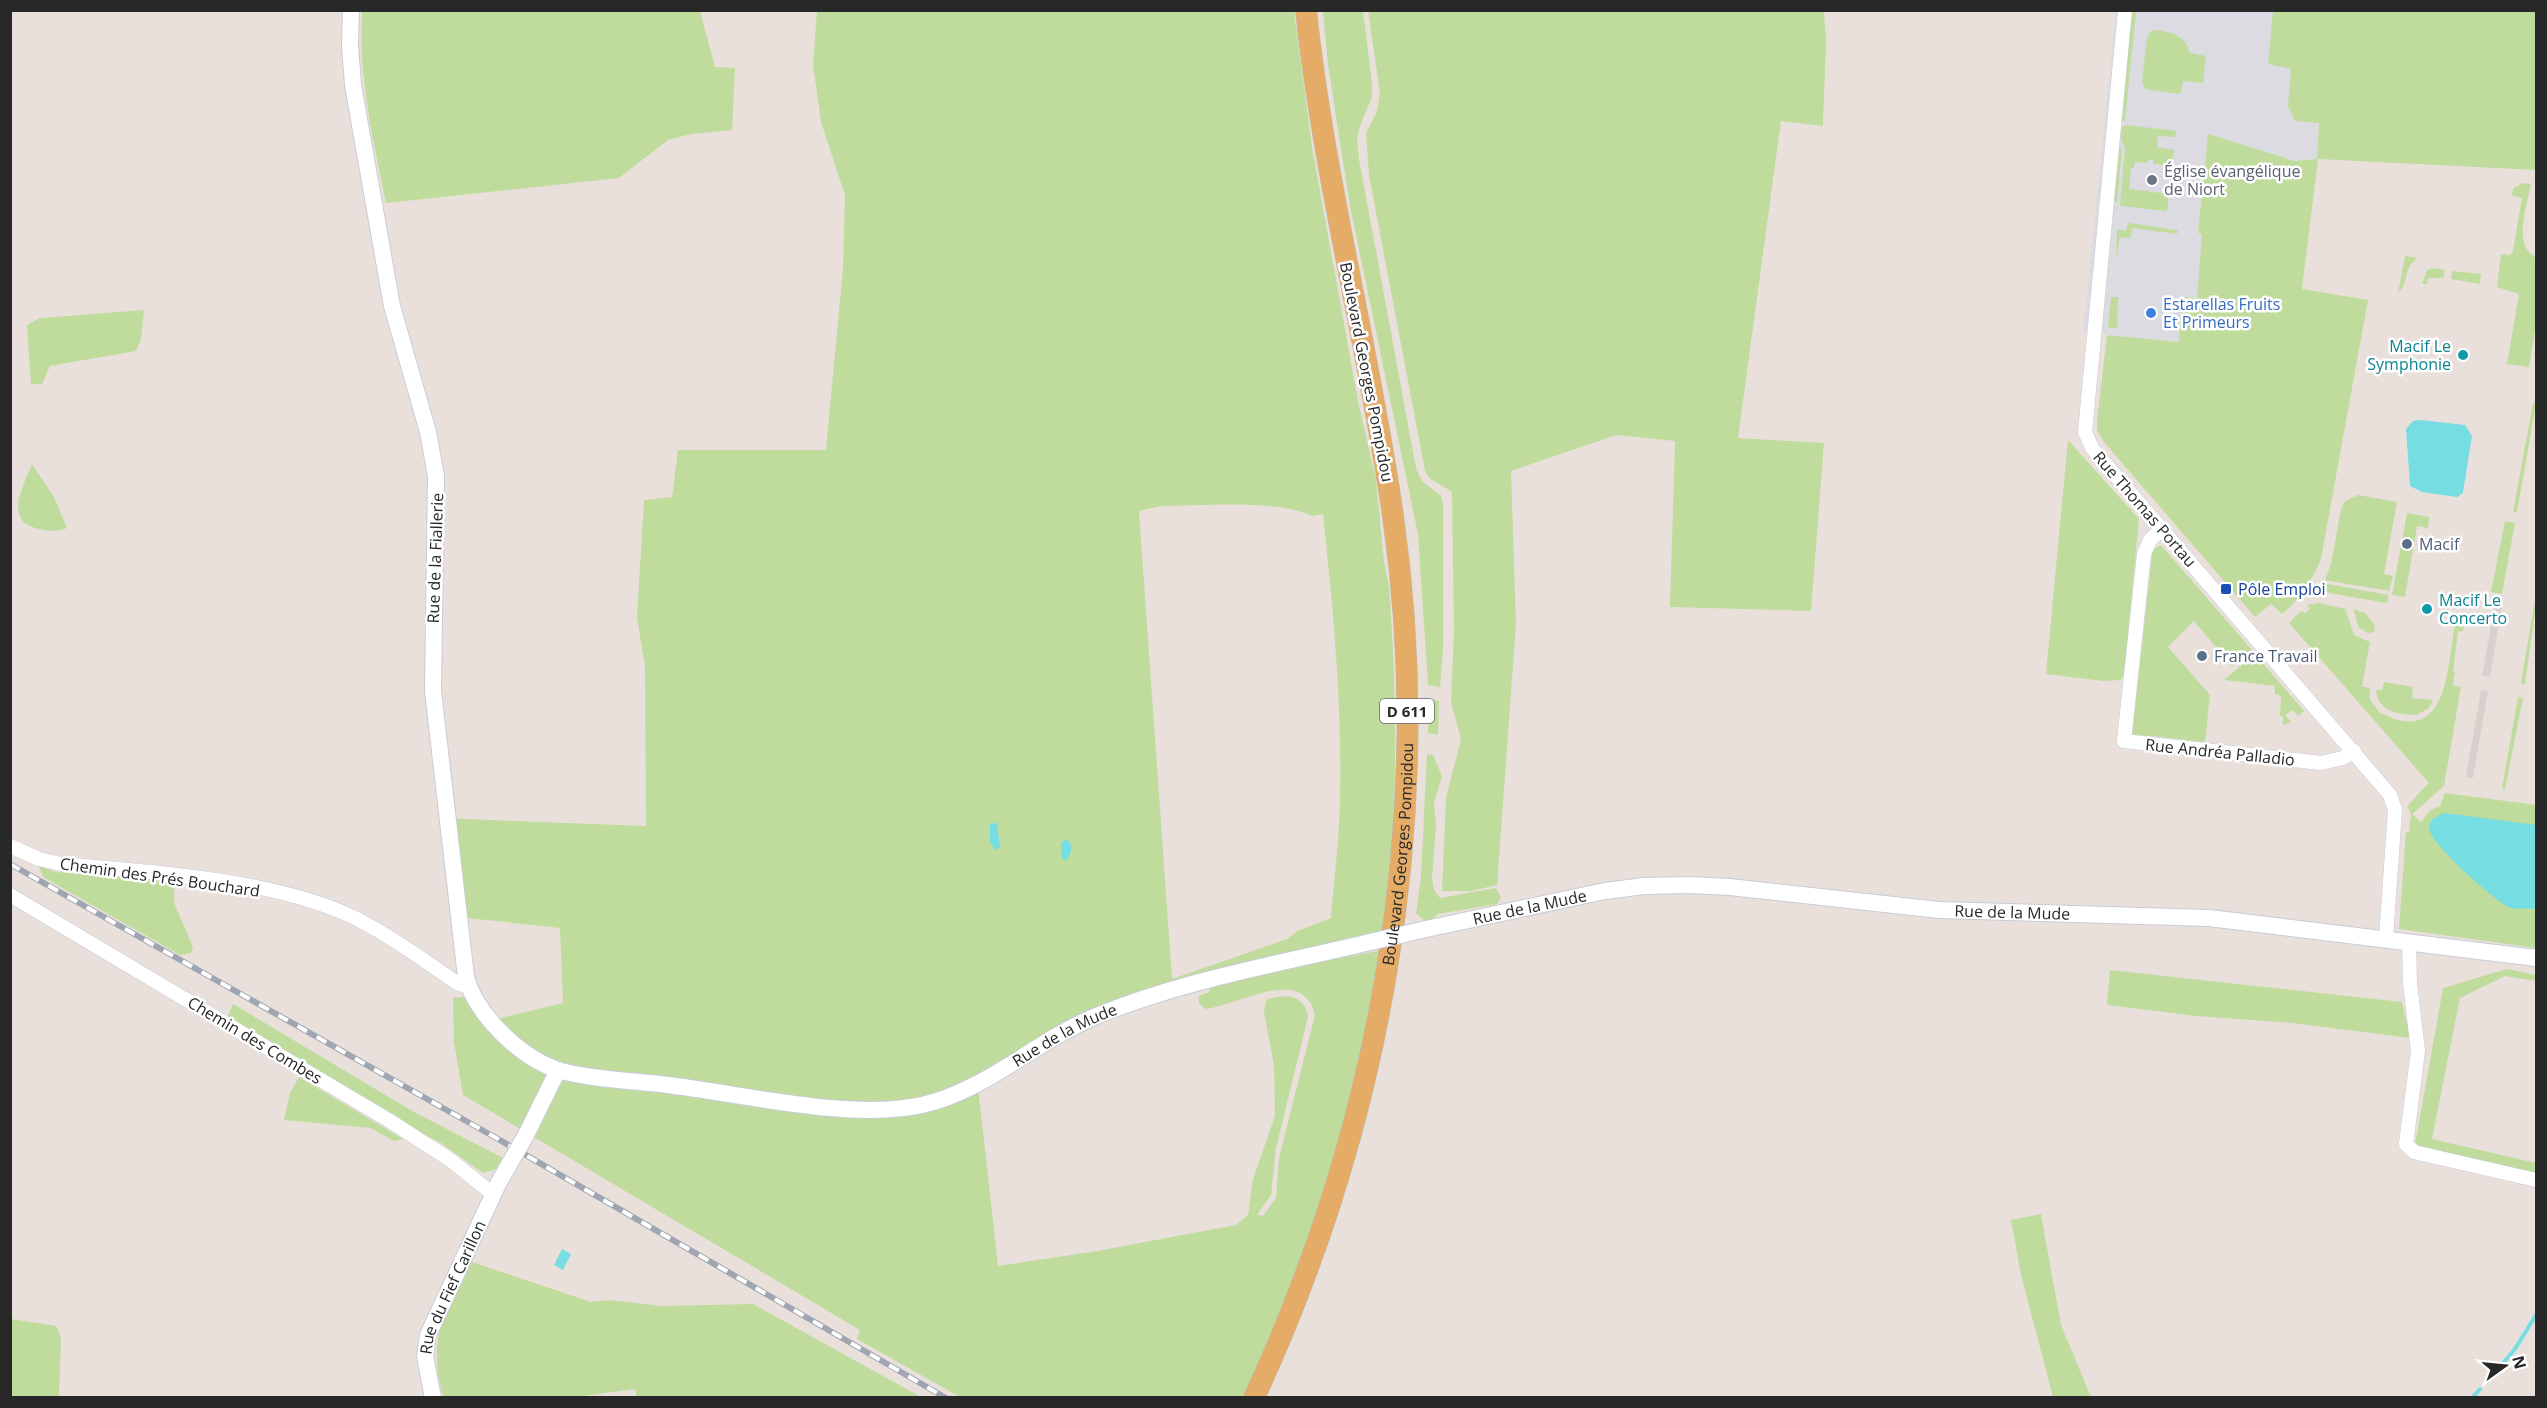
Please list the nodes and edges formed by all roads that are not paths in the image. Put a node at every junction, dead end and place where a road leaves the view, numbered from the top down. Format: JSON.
{"nodes":[{"id":1,"x":351,"y":10,"type":"edge"},
{"id":2,"x":1306,"y":10,"type":"edge"},
{"id":3,"x":1313,"y":10,"type":"edge"},
{"id":4,"x":2124,"y":10,"type":"edge"},
{"id":5,"x":2162,"y":529,"type":"junction"},
{"id":6,"x":2354,"y":751,"type":"junction"},
{"id":7,"x":10,"y":846,"type":"edge"},
{"id":8,"x":10,"y":895,"type":"edge"},
{"id":9,"x":2386,"y":938,"type":"junction"},
{"id":10,"x":2409,"y":942,"type":"junction"},
{"id":11,"x":2536,"y":958,"type":"edge"},
{"id":12,"x":469,"y":987,"type":"junction"},
{"id":13,"x":558,"y":1070,"type":"junction"},
{"id":14,"x":2536,"y":1180,"type":"edge"},
{"id":15,"x":496,"y":1188,"type":"junction"},
{"id":16,"x":433,"y":1398,"type":"edge"},
{"id":17,"x":1254,"y":1398,"type":"edge"},
{"id":18,"x":1262,"y":1398,"type":"edge"}],
"edges":[{"from":1,"to":12,"type":"street","name":"Rue de la Fiallerie"},
{"from":2,"to":17,"type":"main road","name":"Boulevard Georges Pompidou","number":"D 611"},
{"from":3,"to":18,"type":"main road","name":"Boulevard Georges Pompidou","number":"D 611"},
{"from":4,"to":5,"type":"street","name":"Rue Thomas Portau"},
{"from":5,"to":6,"type":"street","name":"Rue Thomas Portau"},
{"from":5,"to":6,"type":"street","name":"Rue Andréa Palladio"},
{"from":6,"to":9,"type":"street","name":"Rue Thomas Portau"},
{"from":7,"to":12,"type":"street","name":"Chemin des Prés Bouchard"},
{"from":8,"to":15,"type":"street","name":"Chemin des Combes"},
{"from":9,"to":10,"type":"street","name":"Rue de la Mude"},
{"from":9,"to":13,"type":"street","name":"Rue de la Mude","bridge":true},
{"from":10,"to":11,"type":"street","name":"Rue de la Mude"},
{"from":10,"to":14,"type":"street"},
{"from":12,"to":13,"type":"street","name":"Rue de la Fiallerie"},
{"from":13,"to":15,"type":"street","name":"Rue du Fief Carillon","bridge":true},
{"from":15,"to":16,"type":"street","name":"Rue du Fief Carillon"}]}
